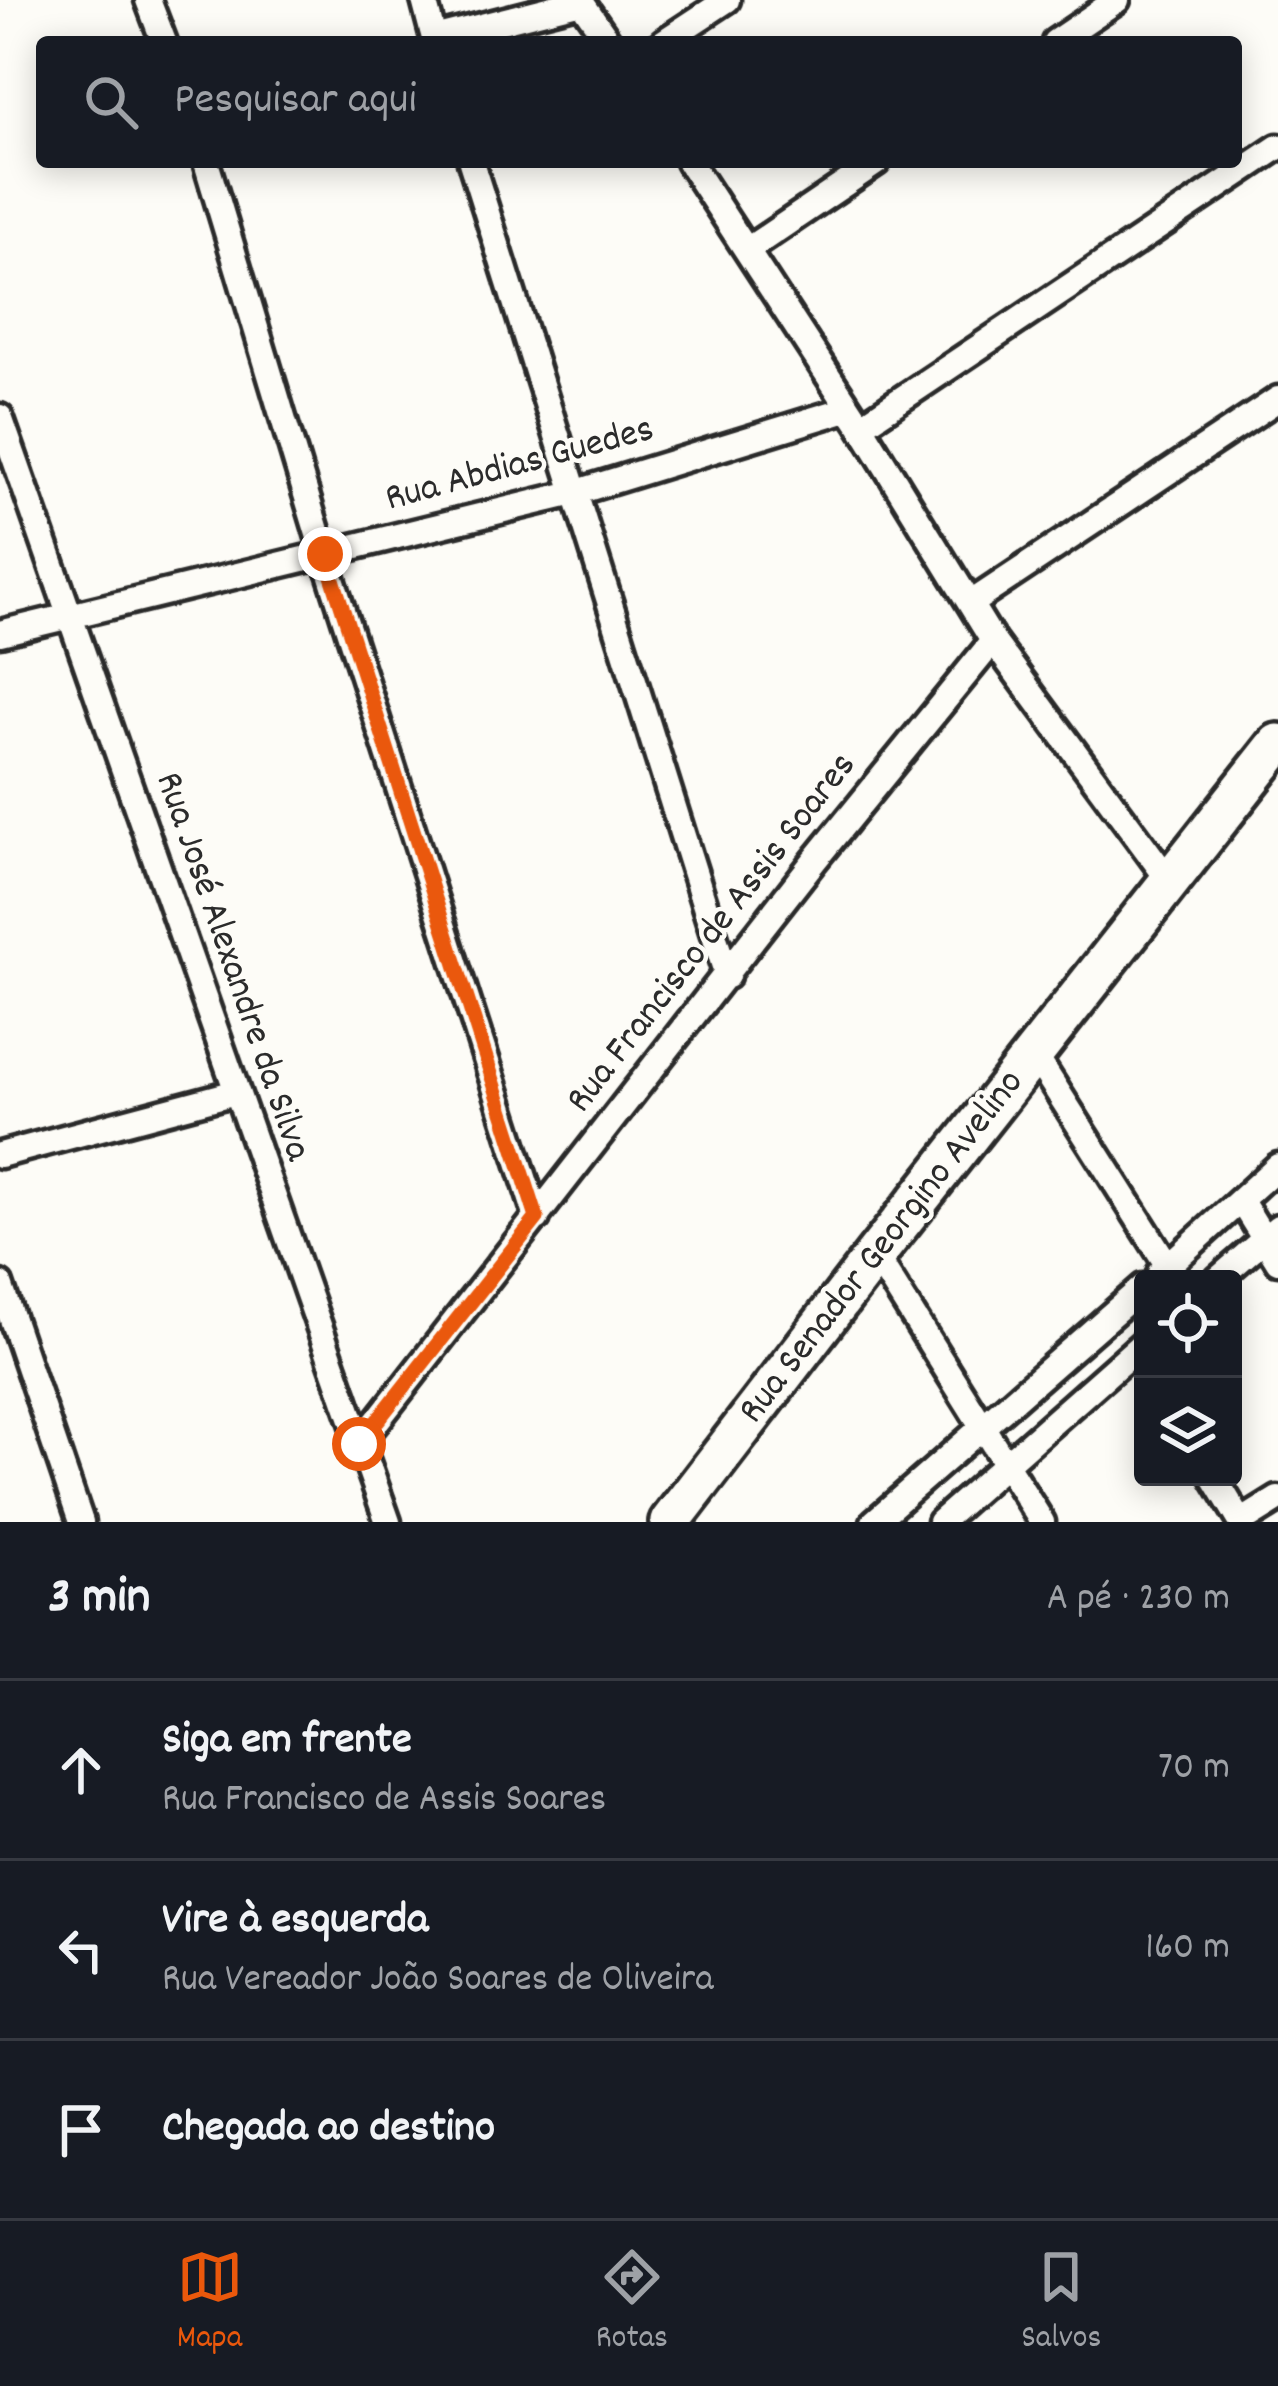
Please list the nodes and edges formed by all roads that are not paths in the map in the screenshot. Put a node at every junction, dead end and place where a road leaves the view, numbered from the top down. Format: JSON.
{"nodes":[{"id":1,"x":148,"y":0,"type":"edge"},
{"id":2,"x":424,"y":0,"type":"edge"},
{"id":3,"x":581,"y":0,"type":"edge"},
{"id":4,"x":727,"y":0,"type":"edge"},
{"id":5,"x":1117,"y":0,"type":"edge"},
{"id":6,"x":162,"y":36,"type":"edge"},
{"id":7,"x":434,"y":36,"type":"edge"},
{"id":8,"x":450,"y":36,"type":"edge"},
{"id":9,"x":605,"y":36,"type":"edge"},
{"id":10,"x":672,"y":36,"type":"edge"},
{"id":11,"x":1064,"y":36,"type":"edge"},
{"id":12,"x":1278,"y":147,"type":"edge"},
{"id":13,"x":208,"y":168,"type":"edge"},
{"id":14,"x":473,"y":168,"type":"edge"},
{"id":15,"x":693,"y":168,"type":"edge"},
{"id":16,"x":868,"y":168,"type":"edge"},
{"id":17,"x":747,"y":250,"type":"junction"},
{"id":18,"x":1278,"y":399,"type":"edge"},
{"id":19,"x":854,"y":417,"type":"junction"},
{"id":20,"x":3,"y":426,"type":"edge"},
{"id":21,"x":574,"y":493,"type":"junction"},
{"id":22,"x":325,"y":554,"type":"junction"},
{"id":23,"x":971,"y":604,"type":"junction"},
{"id":24,"x":71,"y":616,"type":"junction"},
{"id":25,"x":0,"y":633,"type":"edge"},
{"id":26,"x":993,"y":641,"type":"junction"},
{"id":27,"x":1278,"y":744,"type":"edge"},
{"id":28,"x":1171,"y":883,"type":"junction"},
{"id":29,"x":727,"y":976,"type":"junction"},
{"id":30,"x":1034,"y":1054,"type":"junction"},
{"id":31,"x":236,"y":1092,"type":"junction"},
{"id":32,"x":0,"y":1155,"type":"edge"},
{"id":33,"x":1278,"y":1166,"type":"edge"},
{"id":34,"x":1240,"y":1202,"type":"junction"},
{"id":35,"x":537,"y":1218,"type":"junction"},
{"id":36,"x":1273,"y":1243,"type":"edge"},
{"id":37,"x":874,"y":1255,"type":"junction"},
{"id":38,"x":1159,"y":1270,"type":"edge"},
{"id":39,"x":1162,"y":1270,"type":"edge"},
{"id":40,"x":1232,"y":1270,"type":"edge"},
{"id":41,"x":0,"y":1284,"type":"edge"},
{"id":42,"x":1134,"y":1295,"type":"edge"},
{"id":43,"x":1114,"y":1312,"type":"junction"},
{"id":44,"x":1134,"y":1341,"type":"edge"},
{"id":45,"x":1134,"y":1357,"type":"edge"},
{"id":46,"x":983,"y":1426,"type":"junction"},
{"id":47,"x":359,"y":1444,"type":"junction"},
{"id":48,"x":1006,"y":1462,"type":"junction"},
{"id":49,"x":1219,"y":1486,"type":"edge"},
{"id":50,"x":1278,"y":1499,"type":"edge"},
{"id":51,"x":81,"y":1522,"type":"edge"},
{"id":52,"x":388,"y":1522,"type":"edge"},
{"id":53,"x":670,"y":1522,"type":"edge"},
{"id":54,"x":874,"y":1522,"type":"edge"},
{"id":55,"x":940,"y":1522,"type":"edge"},
{"id":56,"x":1042,"y":1522,"type":"edge"},
{"id":57,"x":1241,"y":1522,"type":"edge"}],
"edges":[{"from":1,"to":6,"type":"street"},
{"from":2,"to":7,"type":"street"},
{"from":3,"to":8,"type":"street"},
{"from":3,"to":9,"type":"street"},
{"from":4,"to":10,"type":"street"},
{"from":5,"to":11,"type":"street"},
{"from":12,"to":19,"type":"street","name":"Rua Abdias Guedes"},
{"from":13,"to":22,"type":"street"},
{"from":14,"to":21,"type":"street"},
{"from":15,"to":17,"type":"street"},
{"from":16,"to":17,"type":"street"},
{"from":17,"to":19,"type":"street"},
{"from":18,"to":23,"type":"street"},
{"from":19,"to":21,"type":"street","name":"Rua Abdias Guedes"},
{"from":19,"to":23,"type":"street"},
{"from":20,"to":24,"type":"street","name":"Rua José Alexandre da Silva"},
{"from":21,"to":22,"type":"street","name":"Rua Abdias Guedes"},
{"from":21,"to":29,"type":"street"},
{"from":22,"to":24,"type":"street","name":"Rua Abdias Guedes"},
{"from":22,"to":35,"type":"street"},
{"from":23,"to":26,"type":"street"},
{"from":24,"to":25,"type":"street","name":"Rua Abdias Guedes"},
{"from":24,"to":31,"type":"street","name":"Rua José Alexandre da Silva"},
{"from":26,"to":28,"type":"street"},
{"from":26,"to":29,"type":"street","name":"Rua Francisco de Assis Soares"},
{"from":27,"to":28,"type":"main road","name":"Rua Senador Georgino Avelino"},
{"from":28,"to":30,"type":"main road","name":"Rua Senador Georgino Avelino"},
{"from":29,"to":35,"type":"street","name":"Rua Francisco de Assis Soares"},
{"from":30,"to":37,"type":"main road","name":"Rua Senador Georgino Avelino"},
{"from":30,"to":38,"type":"street"},
{"from":31,"to":32,"type":"street"},
{"from":31,"to":47,"type":"street","name":"Rua José Alexandre da Silva"},
{"from":33,"to":34,"type":"street"},
{"from":34,"to":36,"type":"street"},
{"from":34,"to":39,"type":"street"},
{"from":35,"to":47,"type":"street","name":"Rua Francisco de Assis Soares"},
{"from":36,"to":40,"type":"street"},
{"from":37,"to":46,"type":"street"},
{"from":37,"to":53,"type":"main road","name":"Rua Senador Georgino Avelino"},
{"from":41,"to":51,"type":"street"},
{"from":42,"to":43,"type":"street"},
{"from":43,"to":44,"type":"street"},
{"from":43,"to":46,"type":"street"},
{"from":45,"to":48,"type":"street"},
{"from":46,"to":48,"type":"street"},
{"from":46,"to":54,"type":"street"},
{"from":47,"to":52,"type":"street","name":"Rua José Alexandre da Silva"},
{"from":48,"to":55,"type":"street"},
{"from":48,"to":56,"type":"street"},
{"from":49,"to":57,"type":"street"},
{"from":50,"to":57,"type":"street"}]}
